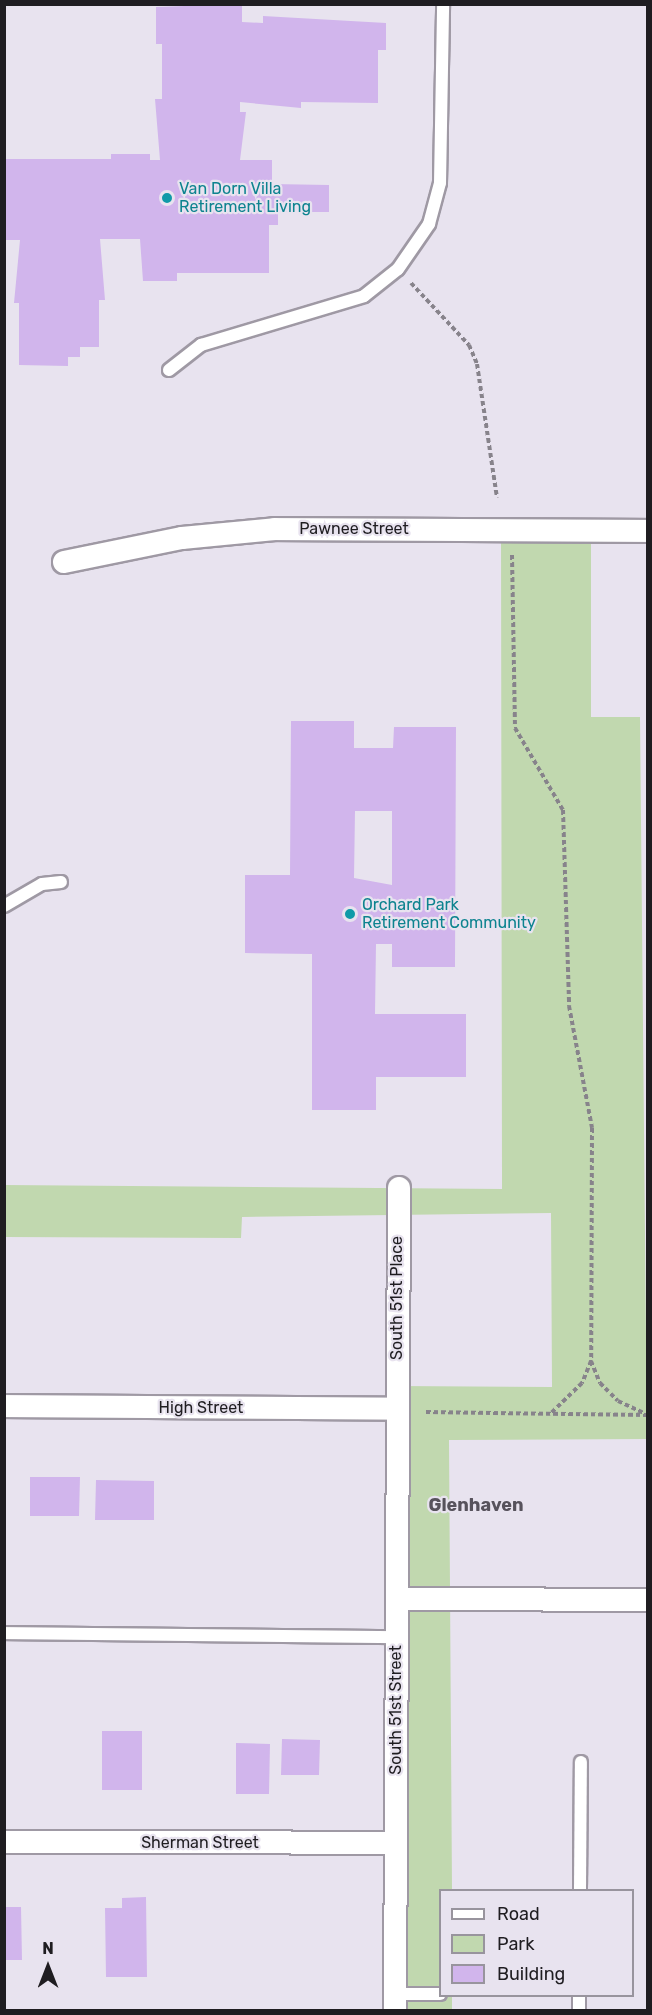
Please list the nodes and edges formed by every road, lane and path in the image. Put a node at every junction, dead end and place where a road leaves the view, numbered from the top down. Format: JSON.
{"nodes":[{"id":1,"x":443,"y":4,"type":"edge"},
{"id":2,"x":398,"y":269,"type":"junction"},
{"id":3,"x":169,"y":370,"type":"dead end"},
{"id":4,"x":497,"y":498,"type":"dead end"},
{"id":5,"x":508,"y":530,"type":"junction"},
{"id":6,"x":648,"y":531,"type":"edge"},
{"id":7,"x":64,"y":562,"type":"dead end"},
{"id":8,"x":61,"y":882,"type":"dead end"},
{"id":9,"x":4,"y":906,"type":"edge"},
{"id":10,"x":399,"y":1188,"type":"dead end"},
{"id":11,"x":591,"y":1360,"type":"junction"},
{"id":12,"x":4,"y":1406,"type":"edge"},
{"id":13,"x":397,"y":1409,"type":"junction"},
{"id":14,"x":426,"y":1412,"type":"dead end"},
{"id":15,"x":550,"y":1414,"type":"junction"},
{"id":16,"x":648,"y":1415,"type":"edge"},
{"id":17,"x":397,"y":1599,"type":"junction"},
{"id":18,"x":648,"y":1600,"type":"edge"},
{"id":19,"x":4,"y":1633,"type":"edge"},
{"id":20,"x":396,"y":1636,"type":"junction"},
{"id":21,"x":580,"y":1762,"type":"dead end"},
{"id":22,"x":4,"y":1842,"type":"edge"},
{"id":23,"x":396,"y":1843,"type":"junction"},
{"id":24,"x":580,"y":1889,"type":"edge"},
{"id":25,"x":439,"y":1994,"type":"edge"},
{"id":26,"x":395,"y":2002,"type":"edge"}],
"edges":[{"from":1,"to":2,"type":"lane"},
{"from":2,"to":3,"type":"lane"},
{"from":2,"to":4,"type":"path"},
{"from":5,"to":6,"type":"street","name":"Pawnee Street"},
{"from":5,"to":7,"type":"street","name":"Pawnee Street"},
{"from":5,"to":11,"type":"path"},
{"from":8,"to":9,"type":"lane"},
{"from":10,"to":13,"type":"street","name":"South 51st Place"},
{"from":11,"to":15,"type":"path"},
{"from":11,"to":16,"type":"path"},
{"from":12,"to":13,"type":"street","name":"High Street"},
{"from":13,"to":17,"type":"street","name":"South 51st Street"},
{"from":14,"to":15,"type":"path"},
{"from":15,"to":16,"type":"path"},
{"from":17,"to":18,"type":"street"},
{"from":17,"to":20,"type":"street","name":"South 51st Street"},
{"from":19,"to":20,"type":"lane"},
{"from":20,"to":23,"type":"street","name":"South 51st Street"},
{"from":21,"to":24,"type":"lane"},
{"from":22,"to":23,"type":"street","name":"Sherman Street"},
{"from":23,"to":26,"type":"street","name":"South 51st Street"},
{"from":25,"to":26,"type":"lane"}]}
